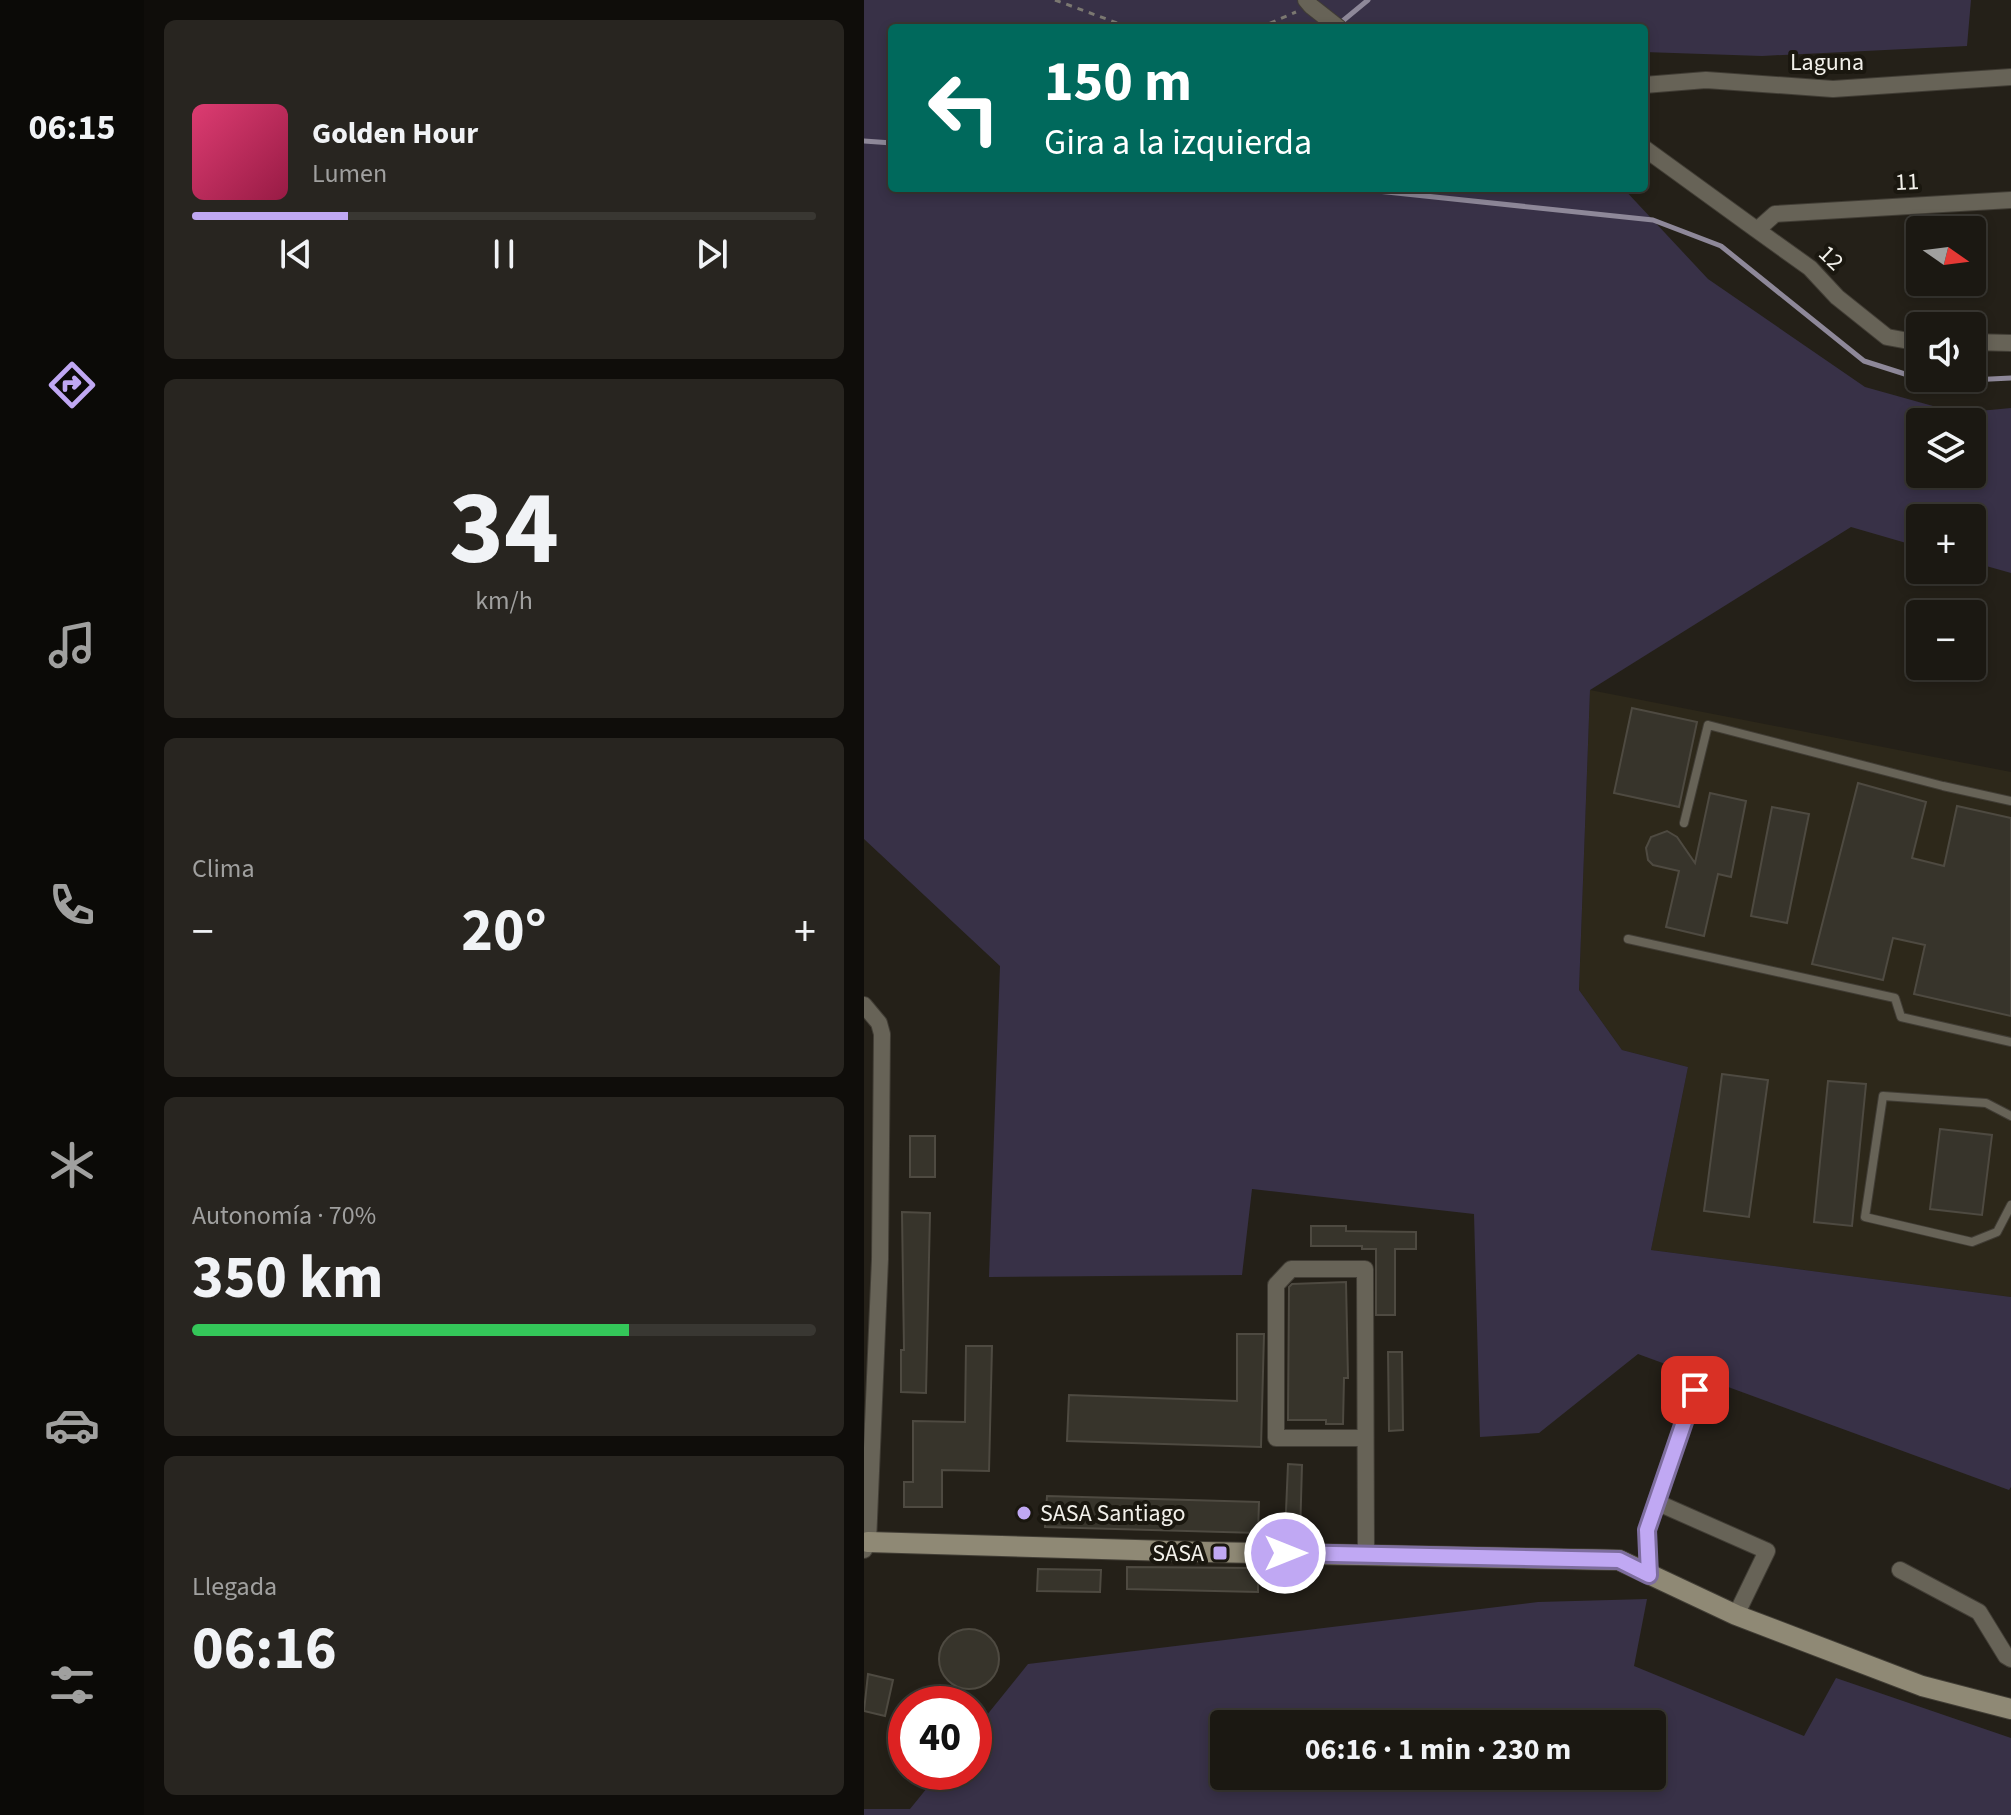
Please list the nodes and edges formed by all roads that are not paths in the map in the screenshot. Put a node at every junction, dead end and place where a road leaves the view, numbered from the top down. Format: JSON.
{"nodes":[{"id":1,"x":1308,"y":3,"type":"edge"},
{"id":2,"x":1334,"y":24,"type":"edge"},
{"id":3,"x":2011,"y":77,"type":"edge"},
{"id":4,"x":1648,"y":85,"type":"edge"},
{"id":5,"x":1648,"y":151,"type":"edge"},
{"id":6,"x":2011,"y":200,"type":"edge"},
{"id":7,"x":1757,"y":230,"type":"junction"},
{"id":8,"x":1906,"y":340,"type":"edge"},
{"id":9,"x":1986,"y":342,"type":"edge"},
{"id":10,"x":2011,"y":343,"type":"edge"},
{"id":11,"x":2011,"y":801,"type":"edge"},
{"id":12,"x":1684,"y":823,"type":"dead end"},
{"id":13,"x":1628,"y":939,"type":"dead end"},
{"id":14,"x":864,"y":1005,"type":"edge"},
{"id":15,"x":2011,"y":1042,"type":"edge"},
{"id":16,"x":2011,"y":1116,"type":"edge"},
{"id":17,"x":2011,"y":1205,"type":"edge"},
{"id":18,"x":1695,"y":1390,"type":"dead end"},
{"id":19,"x":1364,"y":1438,"type":"junction"},
{"id":20,"x":1656,"y":1502,"type":"junction"},
{"id":21,"x":865,"y":1545,"type":"edge"},
{"id":22,"x":1366,"y":1553,"type":"junction"},
{"id":23,"x":1900,"y":1570,"type":"dead end"},
{"id":24,"x":1649,"y":1575,"type":"junction"},
{"id":25,"x":1736,"y":1615,"type":"junction"},
{"id":26,"x":2011,"y":1659,"type":"edge"},
{"id":27,"x":2011,"y":1709,"type":"edge"}],
"edges":[{"from":1,"to":2,"type":"street"},
{"from":3,"to":4,"type":"street","name":"Laguna"},
{"from":5,"to":7,"type":"street","name":"12"},
{"from":6,"to":7,"type":"street","name":"11"},
{"from":7,"to":8,"type":"street","name":"12"},
{"from":9,"to":10,"type":"street"},
{"from":11,"to":12,"type":"lane"},
{"from":13,"to":15,"type":"lane"},
{"from":14,"to":21,"type":"street"},
{"from":16,"to":17,"type":"lane"},
{"from":18,"to":20,"type":"street"},
{"from":19,"to":19,"type":"street"},
{"from":19,"to":22,"type":"street"},
{"from":20,"to":24,"type":"street"},
{"from":20,"to":25,"type":"street"},
{"from":21,"to":22,"type":"street"},
{"from":22,"to":24,"type":"street"},
{"from":23,"to":26,"type":"street"},
{"from":24,"to":25,"type":"street"},
{"from":25,"to":27,"type":"street"}]}
